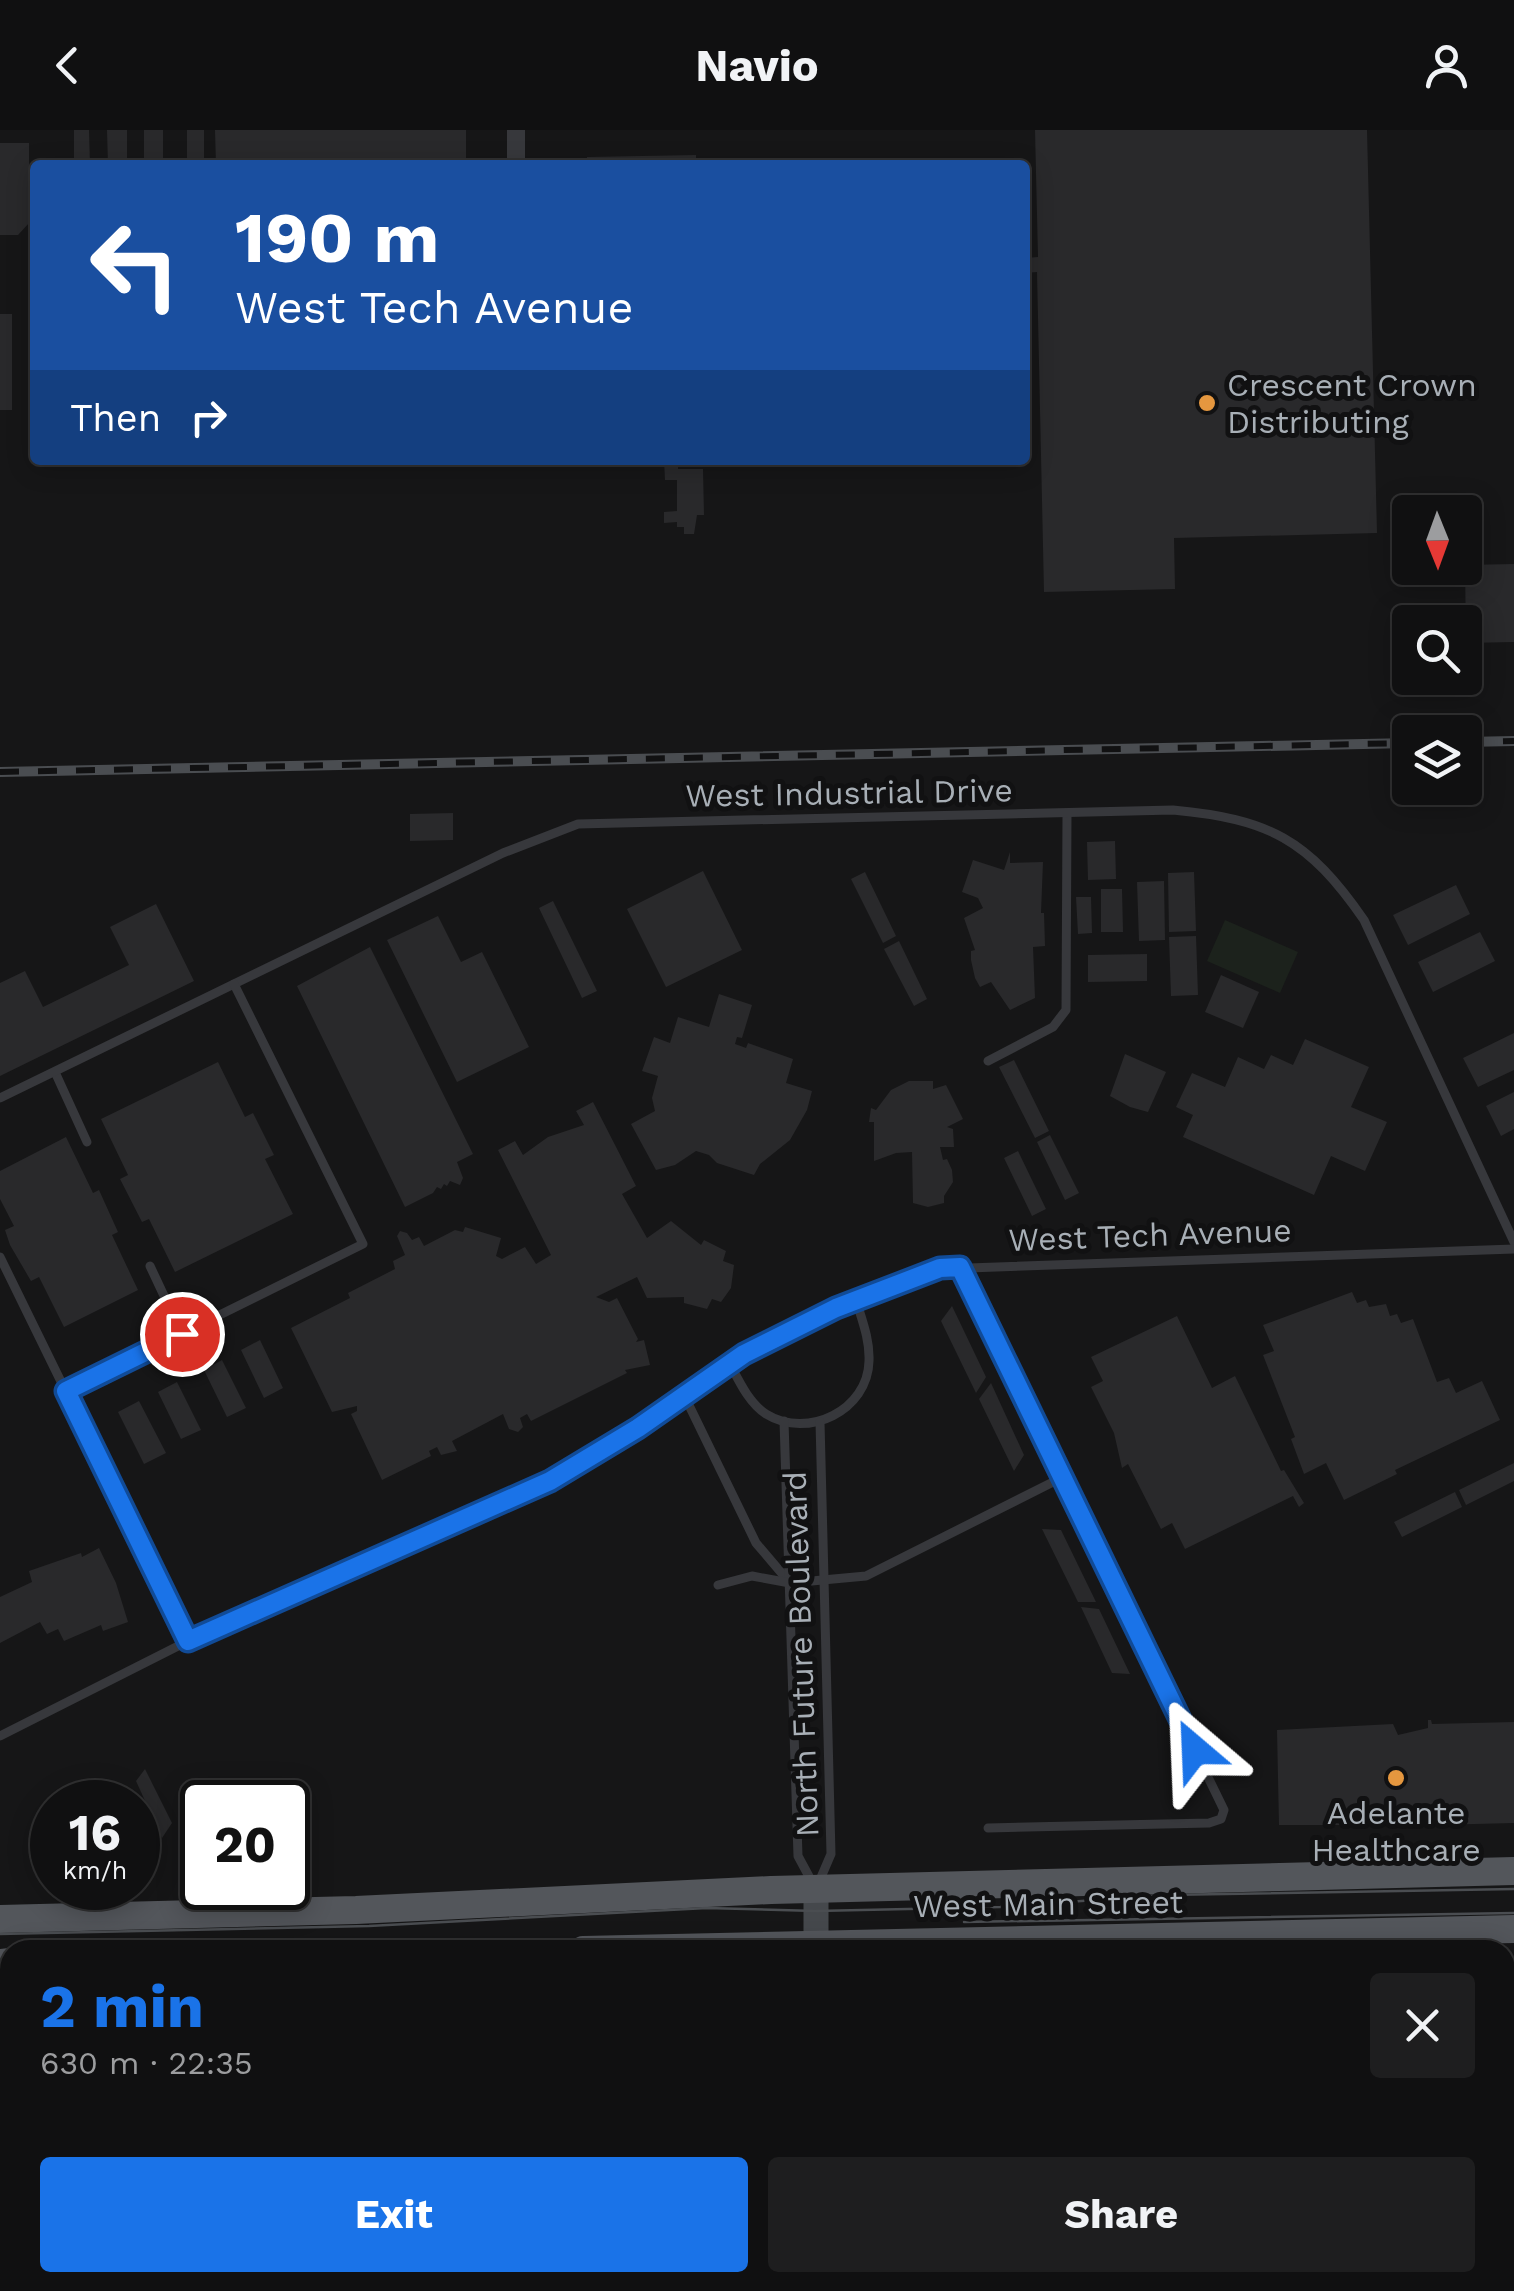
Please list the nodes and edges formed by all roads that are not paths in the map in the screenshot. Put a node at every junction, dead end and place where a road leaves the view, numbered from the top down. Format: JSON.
{"nodes":[{"id":1,"x":516,"y":130,"type":"edge"},
{"id":2,"x":516,"y":160,"type":"edge"},
{"id":3,"x":1067,"y":814,"type":"junction"},
{"id":4,"x":234,"y":984,"type":"junction"},
{"id":5,"x":988,"y":1061,"type":"dead end"},
{"id":6,"x":55,"y":1072,"type":"junction"},
{"id":7,"x":0,"y":1098,"type":"edge"},
{"id":8,"x":87,"y":1142,"type":"dead end"},
{"id":9,"x":1514,"y":1245,"type":"edge"},
{"id":10,"x":0,"y":1257,"type":"edge"},
{"id":11,"x":150,"y":1266,"type":"dead end"},
{"id":12,"x":960,"y":1267,"type":"junction"},
{"id":13,"x":856,"y":1300,"type":"junction"},
{"id":14,"x":182,"y":1334,"type":"junction"},
{"id":15,"x":730,"y":1364,"type":"junction"},
{"id":16,"x":66,"y":1391,"type":"junction"},
{"id":17,"x":684,"y":1397,"type":"junction"},
{"id":18,"x":784,"y":1421,"type":"junction"},
{"id":19,"x":820,"y":1422,"type":"junction"},
{"id":20,"x":1063,"y":1477,"type":"junction"},
{"id":21,"x":825,"y":1582,"type":"junction"},
{"id":22,"x":790,"y":1584,"type":"junction"},
{"id":23,"x":718,"y":1585,"type":"dead end"},
{"id":24,"x":188,"y":1641,"type":"junction"},
{"id":25,"x":0,"y":1736,"type":"edge"},
{"id":26,"x":988,"y":1828,"type":"dead end"},
{"id":27,"x":1514,"y":1870,"type":"edge"},
{"id":28,"x":816,"y":1902,"type":"junction"},
{"id":29,"x":0,"y":1918,"type":"edge"},
{"id":30,"x":1514,"y":1929,"type":"edge"},
{"id":31,"x":1447,"y":1939,"type":"edge"},
{"id":32,"x":816,"y":1940,"type":"edge"},
{"id":33,"x":1368,"y":1940,"type":"edge"}],
"edges":[{"from":1,"to":2,"type":"street"},
{"from":3,"to":4,"type":"lane","name":"West Industrial Drive"},
{"from":3,"to":5,"type":"lane"},
{"from":3,"to":9,"type":"lane","name":"West Industrial Drive"},
{"from":4,"to":6,"type":"lane","name":"West Industrial Drive"},
{"from":4,"to":14,"type":"lane"},
{"from":6,"to":7,"type":"lane","name":"West Industrial Drive"},
{"from":6,"to":8,"type":"lane"},
{"from":9,"to":12,"type":"lane","name":"West Tech Avenue"},
{"from":10,"to":16,"type":"lane"},
{"from":11,"to":14,"type":"lane"},
{"from":12,"to":13,"type":"lane","name":"West Tech Avenue"},
{"from":12,"to":20,"type":"lane"},
{"from":13,"to":15,"type":"lane","name":"West Tech Avenue"},
{"from":13,"to":19,"type":"lane","name":"North Future Boulevard"},
{"from":14,"to":16,"type":"lane"},
{"from":15,"to":17,"type":"lane","name":"West Tech Avenue"},
{"from":15,"to":18,"type":"lane"},
{"from":16,"to":24,"type":"lane"},
{"from":17,"to":22,"type":"lane"},
{"from":17,"to":24,"type":"lane","name":"West Tech Avenue"},
{"from":18,"to":19,"type":"lane","name":"North Future Boulevard"},
{"from":18,"to":22,"type":"lane","name":"North Future Boulevard"},
{"from":19,"to":21,"type":"lane","name":"North Future Boulevard"},
{"from":20,"to":21,"type":"lane"},
{"from":20,"to":26,"type":"lane"},
{"from":21,"to":22,"type":"lane"},
{"from":21,"to":28,"type":"lane","name":"North Future Boulevard"},
{"from":22,"to":23,"type":"lane"},
{"from":22,"to":28,"type":"lane","name":"North Future Boulevard"},
{"from":24,"to":25,"type":"lane","name":"West Tech Avenue"},
{"from":27,"to":28,"type":"main road","name":"West Main Street"},
{"from":28,"to":29,"type":"main road","name":"West Main Street"},
{"from":28,"to":32,"type":"street"},
{"from":30,"to":31,"type":"main road","name":"West Main Street"},
{"from":31,"to":33,"type":"main road","name":"West Main Street"}]}
